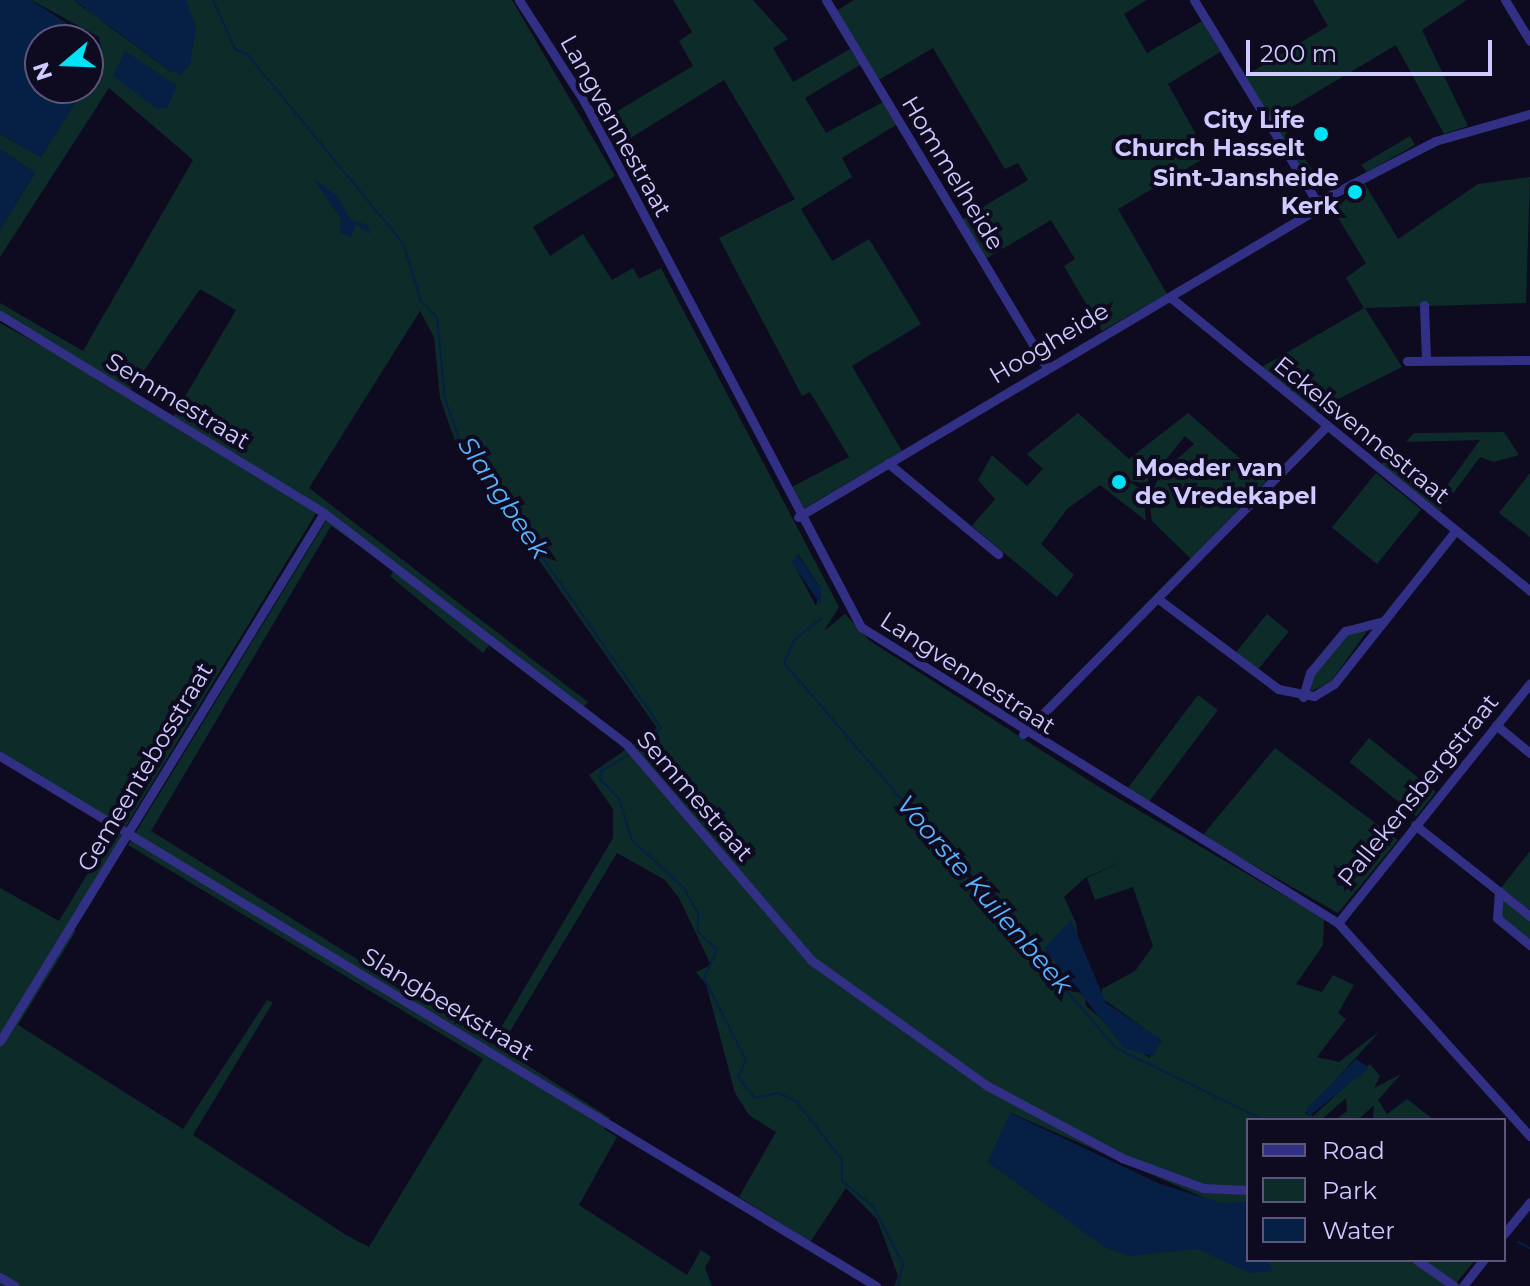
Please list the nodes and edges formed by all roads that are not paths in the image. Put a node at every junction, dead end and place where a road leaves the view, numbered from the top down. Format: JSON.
{"nodes":[{"id":1,"x":519,"y":0,"type":"edge"},
{"id":2,"x":826,"y":0,"type":"edge"},
{"id":3,"x":1194,"y":0,"type":"edge"},
{"id":4,"x":1505,"y":0,"type":"edge"},
{"id":5,"x":1530,"y":41,"type":"edge"},
{"id":6,"x":1530,"y":114,"type":"edge"},
{"id":7,"x":1317,"y":202,"type":"junction"},
{"id":8,"x":1170,"y":297,"type":"junction"},
{"id":9,"x":1424,"y":305,"type":"dead end"},
{"id":10,"x":0,"y":315,"type":"edge"},
{"id":11,"x":1426,"y":360,"type":"junction"},
{"id":12,"x":1530,"y":360,"type":"edge"},
{"id":13,"x":1407,"y":361,"type":"dead end"},
{"id":14,"x":1046,"y":366,"type":"junction"},
{"id":15,"x":1324,"y":429,"type":"junction"},
{"id":16,"x":888,"y":463,"type":"junction"},
{"id":17,"x":324,"y":513,"type":"junction"},
{"id":18,"x":798,"y":517,"type":"junction"},
{"id":19,"x":1453,"y":534,"type":"junction"},
{"id":20,"x":998,"y":554,"type":"dead end"},
{"id":21,"x":1530,"y":591,"type":"edge"},
{"id":22,"x":1161,"y":601,"type":"junction"},
{"id":23,"x":1384,"y":621,"type":"junction"},
{"id":24,"x":1530,"y":683,"type":"edge"},
{"id":25,"x":1303,"y":697,"type":"junction"},
{"id":26,"x":1496,"y":725,"type":"junction"},
{"id":27,"x":1023,"y":734,"type":"junction"},
{"id":28,"x":1530,"y":753,"type":"edge"},
{"id":29,"x":0,"y":756,"type":"edge"},
{"id":30,"x":1415,"y":825,"type":"junction"},
{"id":31,"x":127,"y":834,"type":"junction"},
{"id":32,"x":1499,"y":891,"type":"junction"},
{"id":33,"x":1530,"y":916,"type":"edge"},
{"id":34,"x":1338,"y":923,"type":"junction"},
{"id":35,"x":1530,"y":945,"type":"edge"},
{"id":36,"x":0,"y":1041,"type":"edge"},
{"id":37,"x":1530,"y":1136,"type":"edge"},
{"id":38,"x":1246,"y":1190,"type":"edge"},
{"id":39,"x":1530,"y":1202,"type":"edge"},
{"id":40,"x":1506,"y":1232,"type":"edge"},
{"id":41,"x":1420,"y":1262,"type":"edge"},
{"id":42,"x":1481,"y":1262,"type":"edge"},
{"id":43,"x":0,"y":1277,"type":"edge"},
{"id":44,"x":15,"y":1286,"type":"edge"},
{"id":45,"x":876,"y":1286,"type":"edge"},
{"id":46,"x":1454,"y":1286,"type":"edge"},
{"id":47,"x":1463,"y":1286,"type":"edge"}],
"edges":[{"from":1,"to":18,"type":"street","name":"Langvennestraat"},
{"from":2,"to":14,"type":"street","name":"Hommelheide"},
{"from":3,"to":7,"type":"street"},
{"from":4,"to":5,"type":"street"},
{"from":6,"to":7,"type":"street","name":"Hoogheide"},
{"from":7,"to":8,"type":"street","name":"Hoogheide"},
{"from":8,"to":14,"type":"street","name":"Hoogheide"},
{"from":8,"to":15,"type":"street","name":"Eckelsvennestraat"},
{"from":9,"to":11,"type":"street"},
{"from":10,"to":17,"type":"street","name":"Semmestraat"},
{"from":11,"to":12,"type":"street"},
{"from":11,"to":13,"type":"street"},
{"from":14,"to":16,"type":"street","name":"Hoogheide"},
{"from":15,"to":19,"type":"street","name":"Eckelsvennestraat"},
{"from":15,"to":22,"type":"street"},
{"from":16,"to":18,"type":"street","name":"Hoogheide"},
{"from":16,"to":20,"type":"street"},
{"from":17,"to":31,"type":"street","name":"Gemeentebosstraat"},
{"from":17,"to":38,"type":"street","name":"Semmestraat"},
{"from":18,"to":27,"type":"street","name":"Langvennestraat"},
{"from":19,"to":21,"type":"street","name":"Eckelsvennestraat"},
{"from":19,"to":23,"type":"street"},
{"from":22,"to":25,"type":"street"},
{"from":22,"to":27,"type":"street"},
{"from":23,"to":25,"type":"street"},
{"from":23,"to":25,"type":"street"},
{"from":24,"to":26,"type":"street","name":"Pallekensbergstraat"},
{"from":26,"to":28,"type":"street"},
{"from":26,"to":30,"type":"street","name":"Pallekensbergstraat"},
{"from":27,"to":34,"type":"street","name":"Langvennestraat"},
{"from":29,"to":31,"type":"street","name":"Slangbeekstraat"},
{"from":30,"to":32,"type":"street"},
{"from":30,"to":34,"type":"street","name":"Pallekensbergstraat"},
{"from":31,"to":36,"type":"street","name":"Gemeentebosstraat"},
{"from":31,"to":45,"type":"street","name":"Slangbeekstraat"},
{"from":32,"to":33,"type":"street"},
{"from":32,"to":35,"type":"street"},
{"from":34,"to":37,"type":"street","name":"Langvennestraat"},
{"from":39,"to":40,"type":"street"},
{"from":41,"to":46,"type":"street"},
{"from":42,"to":47,"type":"street"},
{"from":43,"to":44,"type":"street"}]}
